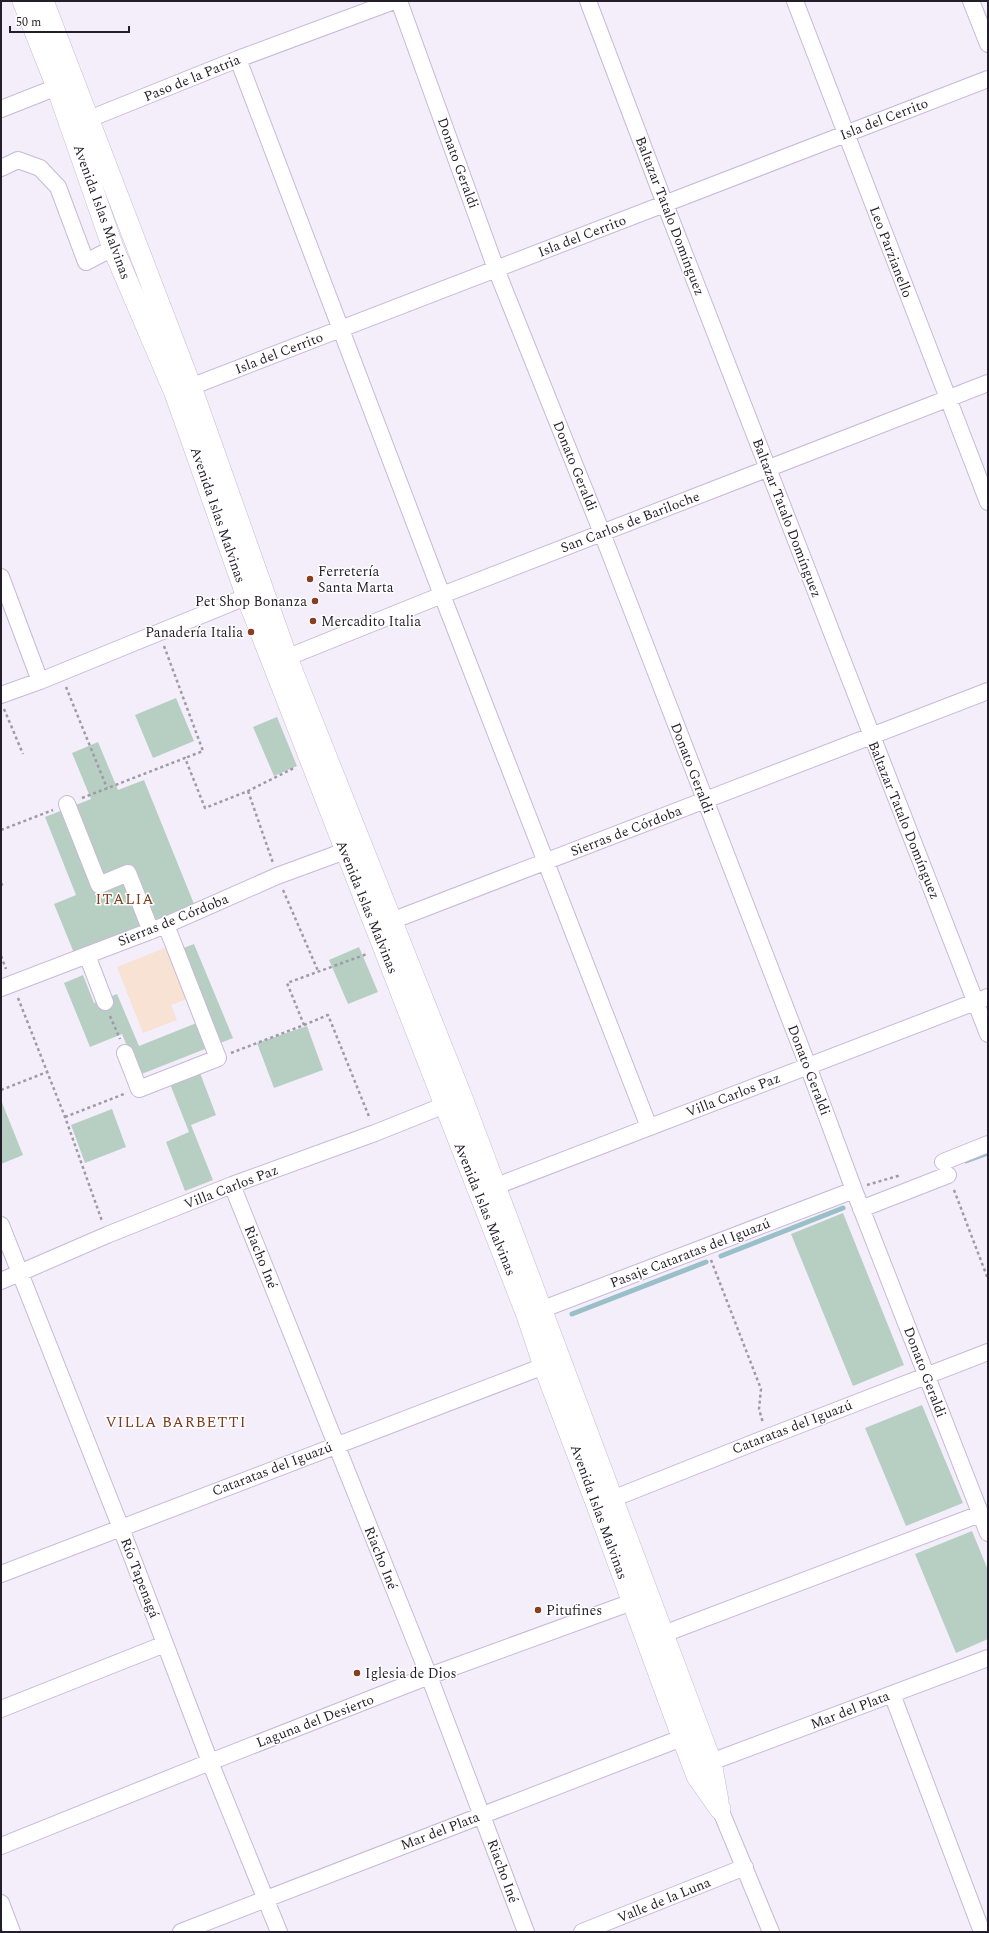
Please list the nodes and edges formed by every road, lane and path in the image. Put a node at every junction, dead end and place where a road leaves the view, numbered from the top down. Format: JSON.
{"nodes":[{"id":1,"x":22,"y":1,"type":"edge"},
{"id":2,"x":43,"y":1,"type":"edge"},
{"id":3,"x":394,"y":1,"type":"edge"},
{"id":4,"x":399,"y":1,"type":"edge"},
{"id":5,"x":588,"y":1,"type":"edge"},
{"id":6,"x":795,"y":1,"type":"edge"},
{"id":7,"x":971,"y":1,"type":"edge"},
{"id":8,"x":988,"y":44,"type":"edge"},
{"id":9,"x":238,"y":58,"type":"junction"},
{"id":10,"x":988,"y":79,"type":"edge"},
{"id":11,"x":57,"y":87,"type":"junction"},
{"id":12,"x":1,"y":109,"type":"edge"},
{"id":13,"x":89,"y":119,"type":"junction"},
{"id":14,"x":845,"y":134,"type":"junction"},
{"id":15,"x":1,"y":168,"type":"edge"},
{"id":16,"x":665,"y":204,"type":"junction"},
{"id":17,"x":113,"y":248,"type":"junction"},
{"id":18,"x":496,"y":269,"type":"junction"},
{"id":19,"x":342,"y":328,"type":"junction"},
{"id":20,"x":988,"y":383,"type":"edge"},
{"id":21,"x":183,"y":390,"type":"junction"},
{"id":22,"x":948,"y":398,"type":"junction"},
{"id":23,"x":768,"y":468,"type":"junction"},
{"id":24,"x":988,"y":502,"type":"edge"},
{"id":25,"x":602,"y":533,"type":"junction"},
{"id":26,"x":1,"y":578,"type":"edge"},
{"id":27,"x":254,"y":594,"type":"junction"},
{"id":28,"x":442,"y":595,"type":"junction"},
{"id":29,"x":159,"y":633,"type":"junction"},
{"id":30,"x":280,"y":661,"type":"junction"},
{"id":31,"x":60,"y":672,"type":"junction"},
{"id":32,"x":40,"y":681,"type":"junction"},
{"id":33,"x":988,"y":691,"type":"edge"},
{"id":34,"x":1,"y":695,"type":"edge"},
{"id":35,"x":1,"y":703,"type":"edge"},
{"id":36,"x":871,"y":736,"type":"junction"},
{"id":37,"x":23,"y":754,"type":"dead end"},
{"id":38,"x":185,"y":758,"type":"junction"},
{"id":39,"x":310,"y":761,"type":"junction"},
{"id":40,"x":108,"y":788,"type":"junction"},
{"id":41,"x":705,"y":801,"type":"junction"},
{"id":42,"x":67,"y":804,"type":"junction"},
{"id":43,"x":1,"y":830,"type":"edge"},
{"id":44,"x":345,"y":851,"type":"junction"},
{"id":45,"x":546,"y":862,"type":"junction"},
{"id":46,"x":1,"y":883,"type":"edge"},
{"id":47,"x":1,"y":888,"type":"edge"},
{"id":48,"x":384,"y":924,"type":"junction"},
{"id":49,"x":166,"y":925,"type":"junction"},
{"id":50,"x":151,"y":930,"type":"junction"},
{"id":51,"x":384,"y":948,"type":"junction"},
{"id":52,"x":87,"y":955,"type":"junction"},
{"id":53,"x":1,"y":956,"type":"edge"},
{"id":54,"x":7,"y":986,"type":"edge"},
{"id":55,"x":982,"y":999,"type":"edge"},
{"id":56,"x":105,"y":1002,"type":"joint"},
{"id":57,"x":304,"y":1025,"type":"junction"},
{"id":58,"x":988,"y":1034,"type":"edge"},
{"id":59,"x":125,"y":1053,"type":"joint"},
{"id":60,"x":218,"y":1058,"type":"junction"},
{"id":61,"x":808,"y":1066,"type":"junction"},
{"id":62,"x":47,"y":1072,"type":"junction"},
{"id":63,"x":139,"y":1089,"type":"junction"},
{"id":64,"x":1,"y":1090,"type":"edge"},
{"id":65,"x":453,"y":1101,"type":"junction"},
{"id":66,"x":65,"y":1117,"type":"junction"},
{"id":67,"x":649,"y":1127,"type":"junction"},
{"id":68,"x":375,"y":1133,"type":"junction"},
{"id":69,"x":988,"y":1144,"type":"edge"},
{"id":70,"x":945,"y":1168,"type":"junction"},
{"id":71,"x":232,"y":1185,"type":"junction"},
{"id":72,"x":487,"y":1190,"type":"junction"},
{"id":73,"x":854,"y":1190,"type":"junction"},
{"id":74,"x":861,"y":1209,"type":"junction"},
{"id":75,"x":1,"y":1225,"type":"edge"},
{"id":76,"x":107,"y":1235,"type":"junction"},
{"id":77,"x":706,"y":1247,"type":"junction"},
{"id":78,"x":19,"y":1274,"type":"junction"},
{"id":79,"x":988,"y":1279,"type":"edge"},
{"id":80,"x":1,"y":1281,"type":"edge"},
{"id":81,"x":535,"y":1313,"type":"junction"},
{"id":82,"x":988,"y":1352,"type":"edge"},
{"id":83,"x":544,"y":1366,"type":"junction"},
{"id":84,"x":927,"y":1375,"type":"junction"},
{"id":85,"x":768,"y":1436,"type":"junction"},
{"id":86,"x":336,"y":1445,"type":"junction"},
{"id":87,"x":605,"y":1502,"type":"junction"},
{"id":88,"x":980,"y":1514,"type":"junction"},
{"id":89,"x":121,"y":1528,"type":"junction"},
{"id":90,"x":988,"y":1533,"type":"edge"},
{"id":91,"x":1,"y":1574,"type":"edge"},
{"id":92,"x":632,"y":1602,"type":"junction"},
{"id":93,"x":655,"y":1637,"type":"junction"},
{"id":94,"x":165,"y":1644,"type":"junction"},
{"id":95,"x":988,"y":1658,"type":"edge"},
{"id":96,"x":429,"y":1676,"type":"junction"},
{"id":97,"x":892,"y":1694,"type":"junction"},
{"id":98,"x":1,"y":1709,"type":"edge"},
{"id":99,"x":691,"y":1735,"type":"junction"},
{"id":100,"x":210,"y":1762,"type":"junction"},
{"id":101,"x":711,"y":1762,"type":"junction"},
{"id":102,"x":720,"y":1809,"type":"junction"},
{"id":103,"x":482,"y":1815,"type":"junction"},
{"id":104,"x":1,"y":1846,"type":"edge"},
{"id":105,"x":745,"y":1867,"type":"junction"},
{"id":106,"x":265,"y":1898,"type":"junction"},
{"id":107,"x":1,"y":1903,"type":"edge"},
{"id":108,"x":12,"y":1932,"type":"edge"},
{"id":109,"x":181,"y":1932,"type":"edge"},
{"id":110,"x":279,"y":1932,"type":"edge"},
{"id":111,"x":526,"y":1932,"type":"edge"},
{"id":112,"x":582,"y":1932,"type":"edge"},
{"id":113,"x":771,"y":1932,"type":"edge"},
{"id":114,"x":982,"y":1932,"type":"edge"}],
"edges":[{"from":1,"to":11,"type":"main road","name":"Avenida Islas Malvinas"},
{"from":2,"to":13,"type":"main road","name":"Avenida Islas Malvinas"},
{"from":3,"to":9,"type":"street","name":"Paso de la Patria"},
{"from":4,"to":18,"type":"street","name":"Donato Geraldi"},
{"from":5,"to":16,"type":"street","name":"Baltazar Tatalo Domínguez"},
{"from":6,"to":14,"type":"street","name":"Leo Parzianello"},
{"from":7,"to":8,"type":"street"},
{"from":9,"to":13,"type":"street","name":"Paso de la Patria"},
{"from":9,"to":19,"type":"street"},
{"from":10,"to":14,"type":"street","name":"Isla del Cerrito"},
{"from":11,"to":12,"type":"street"},
{"from":11,"to":13,"type":"street"},
{"from":11,"to":17,"type":"main road","name":"Avenida Islas Malvinas"},
{"from":13,"to":21,"type":"main road","name":"Avenida Islas Malvinas"},
{"from":14,"to":16,"type":"street","name":"Isla del Cerrito"},
{"from":14,"to":22,"type":"street","name":"Leo Parzianello"},
{"from":15,"to":17,"type":"street"},
{"from":16,"to":18,"type":"street","name":"Isla del Cerrito"},
{"from":16,"to":23,"type":"street","name":"Baltazar Tatalo Domínguez"},
{"from":17,"to":21,"type":"main road","name":"Avenida Islas Malvinas"},
{"from":18,"to":19,"type":"street","name":"Isla del Cerrito"},
{"from":18,"to":25,"type":"street","name":"Donato Geraldi"},
{"from":19,"to":21,"type":"street","name":"Isla del Cerrito"},
{"from":19,"to":28,"type":"street"},
{"from":20,"to":22,"type":"street","name":"San Carlos de Bariloche"},
{"from":21,"to":27,"type":"main road","name":"Avenida Islas Malvinas"},
{"from":22,"to":23,"type":"street","name":"San Carlos de Bariloche"},
{"from":22,"to":24,"type":"street","name":"Leo Parzianello"},
{"from":23,"to":25,"type":"street","name":"San Carlos de Bariloche"},
{"from":23,"to":36,"type":"street","name":"Baltazar Tatalo Domínguez"},
{"from":25,"to":28,"type":"street","name":"San Carlos de Bariloche"},
{"from":25,"to":41,"type":"street","name":"Donato Geraldi"},
{"from":26,"to":32,"type":"street"},
{"from":27,"to":29,"type":"street"},
{"from":27,"to":30,"type":"main road","name":"Avenida Islas Malvinas"},
{"from":28,"to":30,"type":"street","name":"San Carlos de Bariloche"},
{"from":28,"to":45,"type":"street"},
{"from":29,"to":31,"type":"street"},
{"from":29,"to":38,"type":"path"},
{"from":30,"to":39,"type":"main road","name":"Avenida Islas Malvinas"},
{"from":30,"to":48,"type":"main road","name":"Avenida Islas Malvinas"},
{"from":31,"to":32,"type":"street"},
{"from":31,"to":40,"type":"path"},
{"from":32,"to":34,"type":"street"},
{"from":33,"to":36,"type":"street","name":"Sierras de Córdoba"},
{"from":35,"to":37,"type":"path"},
{"from":36,"to":41,"type":"street","name":"Sierras de Córdoba"},
{"from":36,"to":55,"type":"street","name":"Baltazar Tatalo Domínguez"},
{"from":38,"to":39,"type":"path"},
{"from":38,"to":40,"type":"path"},
{"from":39,"to":44,"type":"main road","name":"Avenida Islas Malvinas"},
{"from":40,"to":42,"type":"path"},
{"from":41,"to":45,"type":"street","name":"Sierras de Córdoba"},
{"from":41,"to":61,"type":"street","name":"Donato Geraldi"},
{"from":42,"to":43,"type":"path"},
{"from":42,"to":50,"type":"street"},
{"from":44,"to":48,"type":"main road","name":"Avenida Islas Malvinas"},
{"from":44,"to":49,"type":"street","name":"Sierras de Córdoba"},
{"from":45,"to":48,"type":"street","name":"Sierras de Córdoba"},
{"from":45,"to":67,"type":"street"},
{"from":46,"to":47,"type":"path"},
{"from":48,"to":51,"type":"main road","name":"Avenida Islas Malvinas"},
{"from":48,"to":65,"type":"main road","name":"Avenida Islas Malvinas"},
{"from":49,"to":50,"type":"street","name":"Sierras de Córdoba"},
{"from":49,"to":60,"type":"street"},
{"from":50,"to":52,"type":"street","name":"Sierras de Córdoba"},
{"from":51,"to":57,"type":"path"},
{"from":51,"to":65,"type":"main road","name":"Avenida Islas Malvinas"},
{"from":52,"to":54,"type":"street","name":"Sierras de Córdoba"},
{"from":52,"to":56,"type":"street"},
{"from":53,"to":54,"type":"path"},
{"from":54,"to":62,"type":"path"},
{"from":55,"to":58,"type":"street","name":"Baltazar Tatalo Domínguez"},
{"from":55,"to":61,"type":"street","name":"Villa Carlos Paz"},
{"from":56,"to":59,"type":"path"},
{"from":57,"to":60,"type":"path"},
{"from":57,"to":68,"type":"path"},
{"from":59,"to":63,"type":"street"},
{"from":60,"to":63,"type":"street"},
{"from":61,"to":67,"type":"street","name":"Villa Carlos Paz"},
{"from":61,"to":73,"type":"street","name":"Donato Geraldi"},
{"from":62,"to":64,"type":"path"},
{"from":62,"to":66,"type":"path"},
{"from":63,"to":66,"type":"path"},
{"from":65,"to":68,"type":"street","name":"Villa Carlos Paz"},
{"from":65,"to":72,"type":"main road","name":"Avenida Islas Malvinas"},
{"from":66,"to":76,"type":"path"},
{"from":67,"to":72,"type":"street","name":"Villa Carlos Paz"},
{"from":68,"to":71,"type":"street","name":"Villa Carlos Paz"},
{"from":69,"to":70,"type":"street"},
{"from":70,"to":74,"type":"street"},
{"from":70,"to":79,"type":"path"},
{"from":71,"to":76,"type":"street","name":"Villa Carlos Paz"},
{"from":71,"to":86,"type":"street","name":"Riacho Iné"},
{"from":72,"to":81,"type":"main road","name":"Avenida Islas Malvinas"},
{"from":73,"to":74,"type":"street","name":"Donato Geraldi"},
{"from":73,"to":77,"type":"street","name":"Pasaje Cataratas del Iguazú"},
{"from":74,"to":84,"type":"street","name":"Donato Geraldi"},
{"from":75,"to":78,"type":"street","name":"Río Tapenagá"},
{"from":76,"to":78,"type":"street","name":"Villa Carlos Paz"},
{"from":77,"to":81,"type":"street","name":"Pasaje Cataratas del Iguazú"},
{"from":77,"to":85,"type":"path"},
{"from":78,"to":80,"type":"street","name":"Villa Carlos Paz"},
{"from":78,"to":89,"type":"street","name":"Río Tapenagá"},
{"from":81,"to":83,"type":"main road","name":"Avenida Islas Malvinas"},
{"from":81,"to":87,"type":"main road","name":"Avenida Islas Malvinas"},
{"from":82,"to":84,"type":"street","name":"Cataratas del Iguazú"},
{"from":83,"to":86,"type":"street","name":"Cataratas del Iguazú"},
{"from":83,"to":87,"type":"main road","name":"Avenida Islas Malvinas"},
{"from":84,"to":85,"type":"street","name":"Cataratas del Iguazú"},
{"from":84,"to":88,"type":"street","name":"Donato Geraldi"},
{"from":85,"to":87,"type":"street","name":"Cataratas del Iguazú"},
{"from":86,"to":89,"type":"street","name":"Cataratas del Iguazú"},
{"from":86,"to":96,"type":"street","name":"Riacho Iné"},
{"from":87,"to":92,"type":"main road","name":"Avenida Islas Malvinas"},
{"from":87,"to":93,"type":"main road","name":"Avenida Islas Malvinas"},
{"from":88,"to":90,"type":"street","name":"Donato Geraldi"},
{"from":88,"to":93,"type":"street"},
{"from":89,"to":91,"type":"street","name":"Cataratas del Iguazú"},
{"from":89,"to":94,"type":"street","name":"Río Tapenagá"},
{"from":92,"to":93,"type":"main road","name":"Avenida Islas Malvinas"},
{"from":92,"to":96,"type":"street","name":"Laguna del Desierto"},
{"from":93,"to":99,"type":"main road","name":"Avenida Islas Malvinas"},
{"from":94,"to":98,"type":"street"},
{"from":94,"to":100,"type":"street","name":"Río Tapenagá"},
{"from":95,"to":97,"type":"street","name":"Mar del Plata"},
{"from":96,"to":100,"type":"street","name":"Laguna del Desierto"},
{"from":96,"to":103,"type":"street","name":"Riacho Iné"},
{"from":97,"to":101,"type":"street","name":"Mar del Plata"},
{"from":97,"to":114,"type":"street"},
{"from":99,"to":101,"type":"main road","name":"Avenida Islas Malvinas"},
{"from":99,"to":102,"type":"main road","name":"Avenida Islas Malvinas"},
{"from":99,"to":103,"type":"street","name":"Mar del Plata"},
{"from":100,"to":104,"type":"street","name":"Laguna del Desierto"},
{"from":100,"to":106,"type":"street","name":"Río Tapenagá"},
{"from":101,"to":102,"type":"main road","name":"Avenida Islas Malvinas"},
{"from":102,"to":105,"type":"street","name":"Avenida Islas Malvinas"},
{"from":103,"to":106,"type":"street","name":"Mar del Plata"},
{"from":103,"to":111,"type":"street","name":"Riacho Iné"},
{"from":105,"to":112,"type":"street","name":"Valle de la Luna"},
{"from":105,"to":113,"type":"street","name":"Avenida Islas Malvinas"},
{"from":106,"to":109,"type":"street","name":"Mar del Plata"},
{"from":106,"to":110,"type":"street","name":"Río Tapenagá"},
{"from":107,"to":108,"type":"street"}]}
